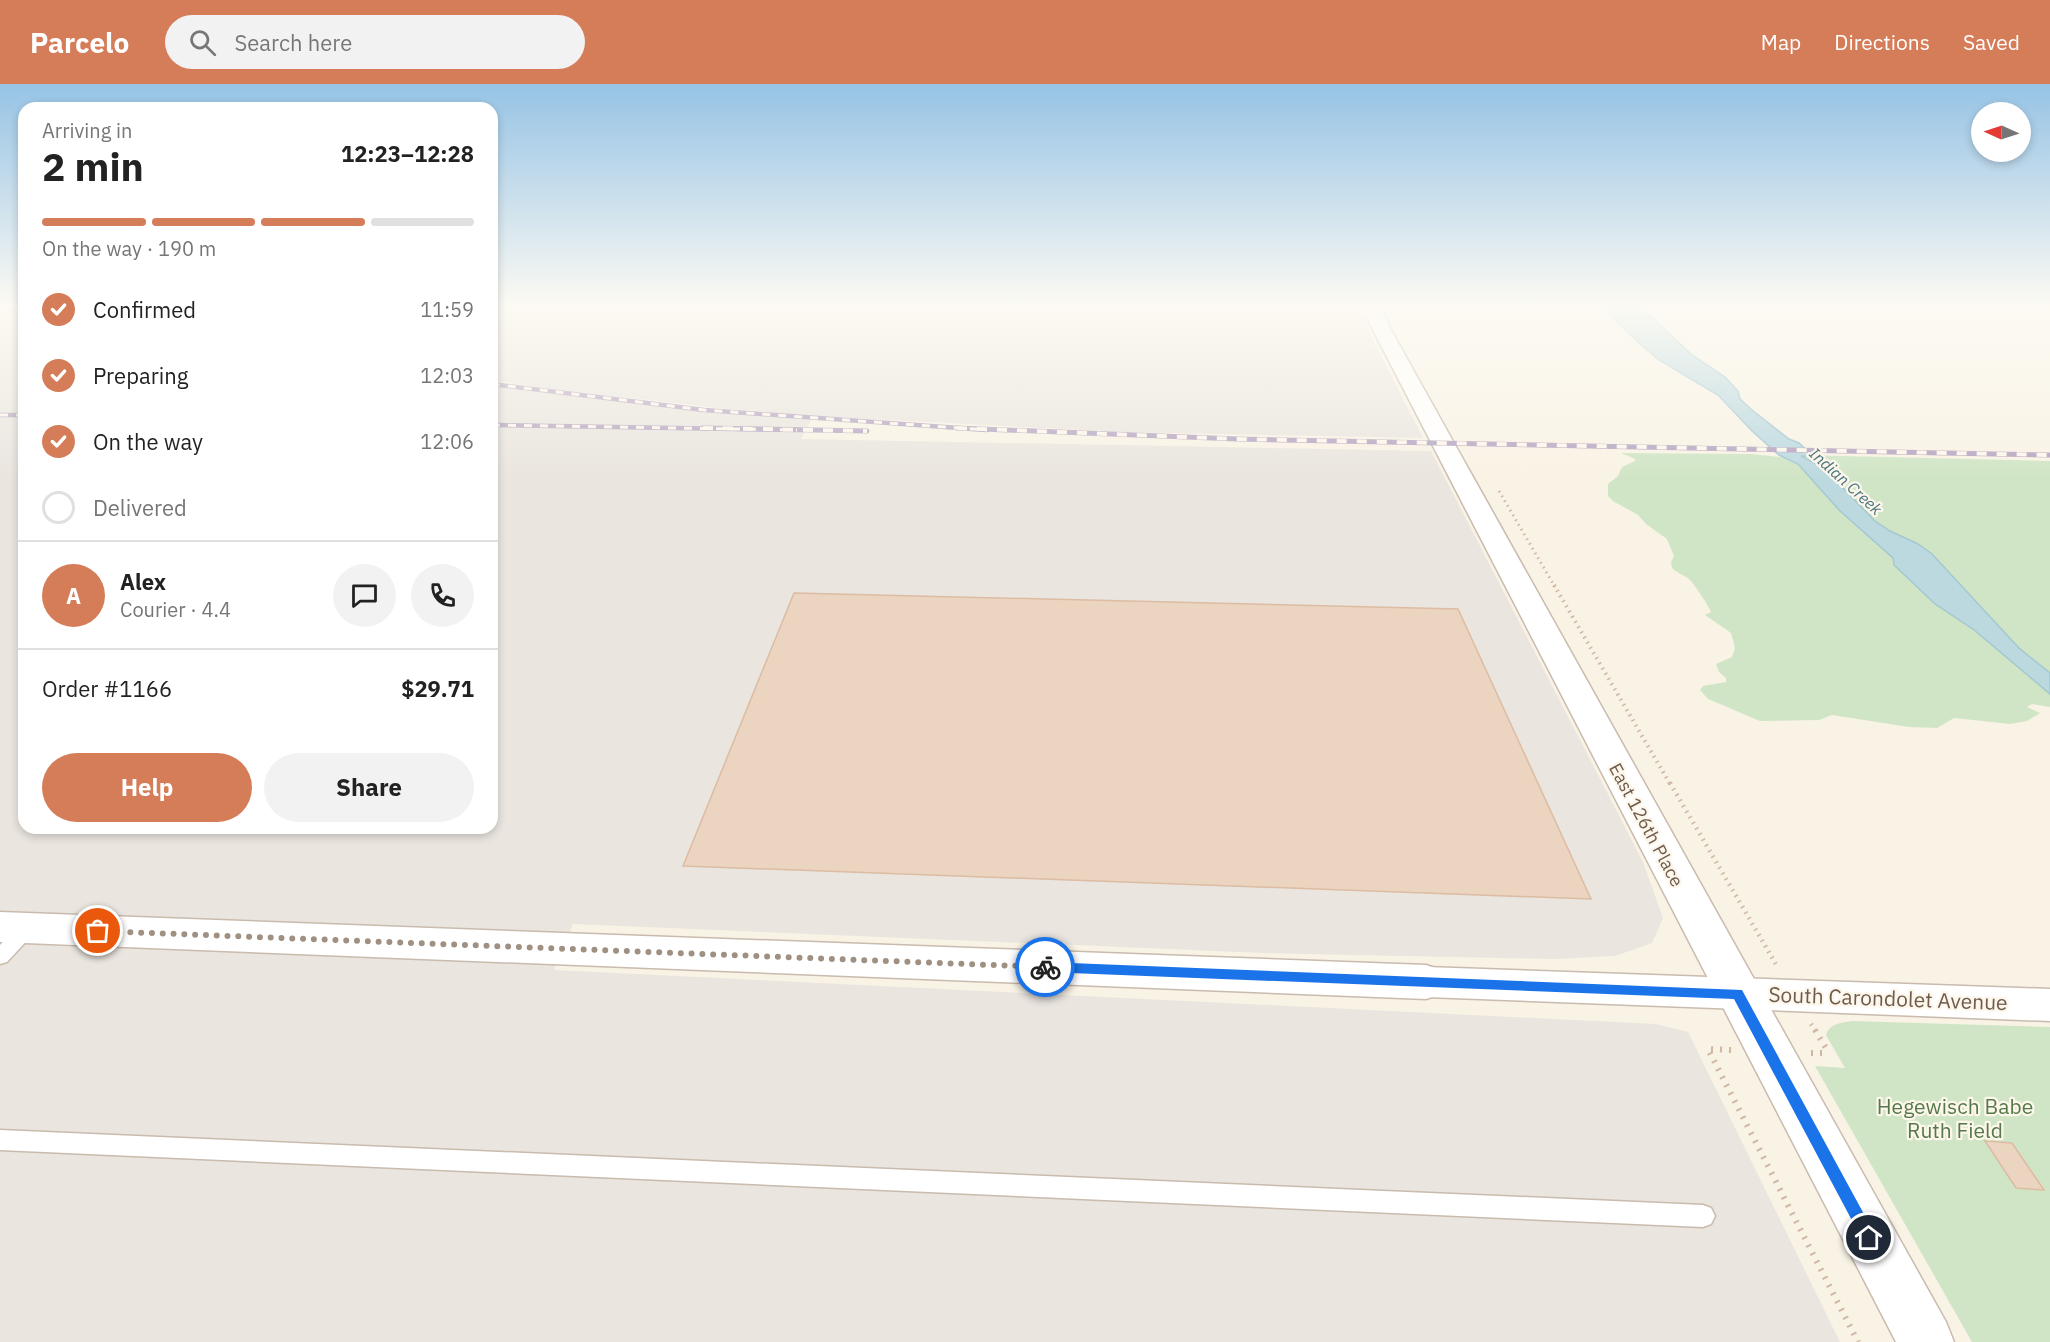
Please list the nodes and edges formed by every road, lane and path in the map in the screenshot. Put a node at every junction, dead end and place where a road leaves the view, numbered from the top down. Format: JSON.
{"nodes":[{"id":1,"x":1399,"y":363,"type":"edge"},
{"id":2,"x":1495,"y":485,"type":"dead end"},
{"id":3,"x":9,"y":937,"type":"edge"},
{"id":4,"x":1770,"y":954,"type":"dead end"},
{"id":5,"x":1426,"y":982,"type":"joint"},
{"id":6,"x":1737,"y":994,"type":"junction"},
{"id":7,"x":2050,"y":1005,"type":"edge"},
{"id":8,"x":1817,"y":1035,"type":"dead end"},
{"id":9,"x":1708,"y":1049,"type":"dead end"},
{"id":10,"x":1812,"y":1053,"type":"dead end"},
{"id":11,"x":0,"y":1140,"type":"edge"},
{"id":12,"x":1702,"y":1216,"type":"dead end"},
{"id":13,"x":1858,"y":1342,"type":"edge"},
{"id":14,"x":1926,"y":1342,"type":"edge"}],
"edges":[{"from":1,"to":6,"type":"street","name":"East 126th Place"},
{"from":2,"to":4,"type":"path"},
{"from":3,"to":5,"type":"street","name":"South Carondolet Avenue"},
{"from":5,"to":6,"type":"street","name":"South Carondolet Avenue"},
{"from":6,"to":7,"type":"street","name":"South Carondolet Avenue"},
{"from":6,"to":14,"type":"street","name":"East 126th Place"},
{"from":8,"to":10,"type":"path"},
{"from":9,"to":13,"type":"path"},
{"from":11,"to":12,"type":"lane"}]}
